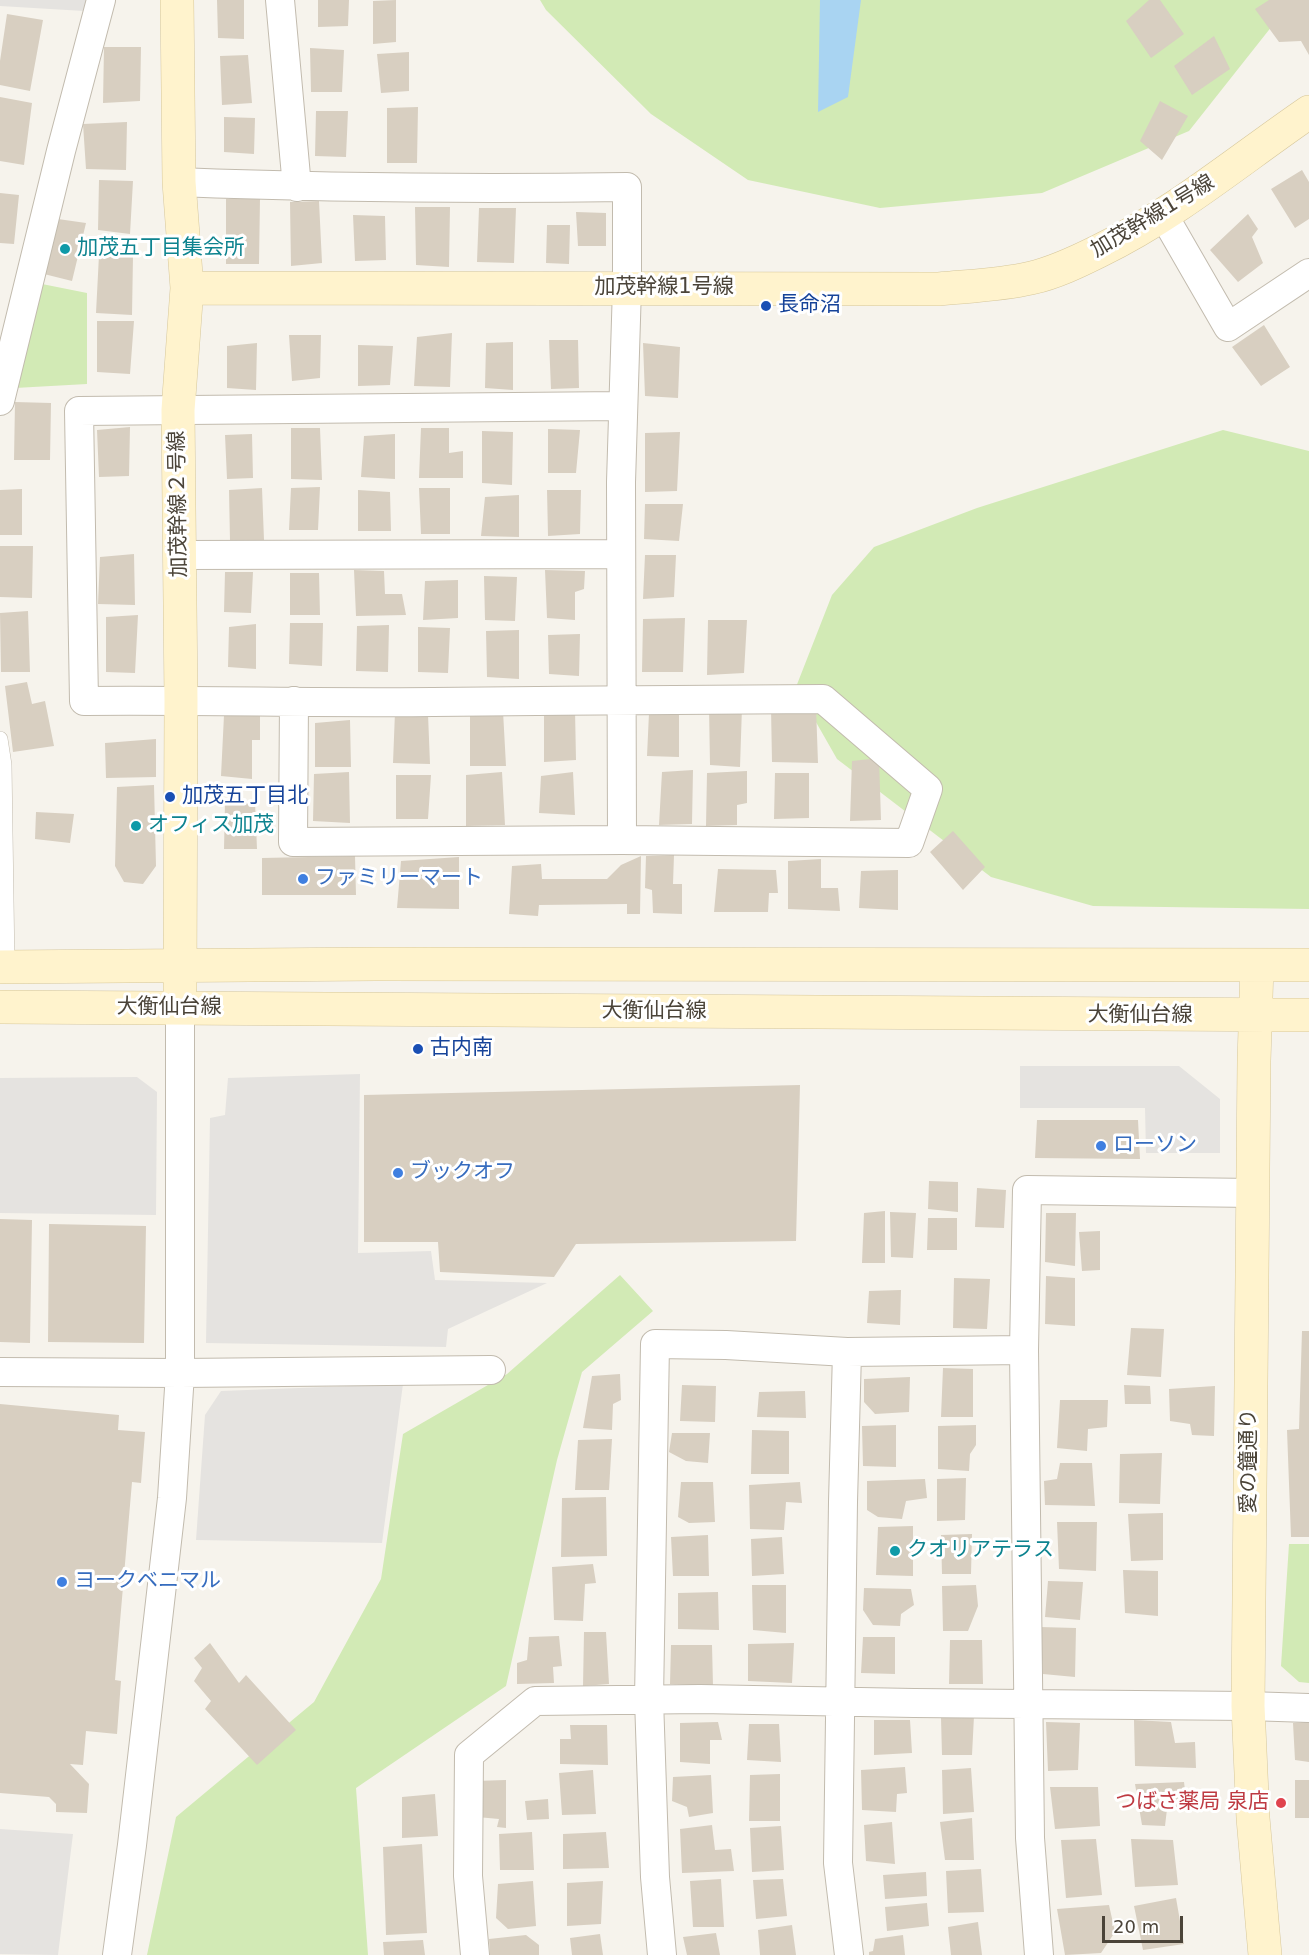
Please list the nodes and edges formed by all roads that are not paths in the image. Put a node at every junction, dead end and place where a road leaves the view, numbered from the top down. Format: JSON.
{"nodes":[{"id":1,"x":101,"y":0,"type":"edge"},
{"id":2,"x":177,"y":0,"type":"edge"},
{"id":3,"x":280,"y":0,"type":"edge"},
{"id":4,"x":1309,"y":112,"type":"edge"},
{"id":5,"x":179,"y":182,"type":"junction"},
{"id":6,"x":297,"y":187,"type":"junction"},
{"id":7,"x":1164,"y":216,"type":"junction"},
{"id":8,"x":1309,"y":273,"type":"edge"},
{"id":9,"x":627,"y":287,"type":"junction"},
{"id":10,"x":187,"y":288,"type":"junction"},
{"id":11,"x":0,"y":401,"type":"edge"},
{"id":12,"x":622,"y":406,"type":"junction"},
{"id":13,"x":178,"y":410,"type":"junction"},
{"id":14,"x":621,"y":554,"type":"junction"},
{"id":15,"x":180,"y":555,"type":"junction"},
{"id":16,"x":622,"y":699,"type":"junction"},
{"id":17,"x":181,"y":700,"type":"junction"},
{"id":18,"x":294,"y":701,"type":"junction"},
{"id":19,"x":0,"y":740,"type":"edge"},
{"id":20,"x":621,"y":840,"type":"junction"},
{"id":21,"x":1309,"y":965,"type":"edge"},
{"id":22,"x":1257,"y":966,"type":"junction"},
{"id":23,"x":3,"y":967,"type":"edge"},
{"id":24,"x":180,"y":967,"type":"junction"},
{"id":25,"x":0,"y":1007,"type":"edge"},
{"id":26,"x":180,"y":1008,"type":"junction"},
{"id":27,"x":1309,"y":1015,"type":"edge"},
{"id":28,"x":1255,"y":1016,"type":"junction"},
{"id":29,"x":1254,"y":1193,"type":"junction"},
{"id":30,"x":1024,"y":1350,"type":"junction"},
{"id":31,"x":847,"y":1352,"type":"junction"},
{"id":32,"x":492,"y":1370,"type":"dead end"},
{"id":33,"x":0,"y":1372,"type":"edge"},
{"id":34,"x":180,"y":1373,"type":"junction"},
{"id":35,"x":649,"y":1699,"type":"junction"},
{"id":36,"x":840,"y":1701,"type":"junction"},
{"id":37,"x":1027,"y":1704,"type":"junction"},
{"id":38,"x":1248,"y":1706,"type":"junction"},
{"id":39,"x":1309,"y":1708,"type":"edge"},
{"id":40,"x":117,"y":1955,"type":"edge"},
{"id":41,"x":475,"y":1955,"type":"edge"},
{"id":42,"x":662,"y":1955,"type":"edge"},
{"id":43,"x":849,"y":1955,"type":"edge"},
{"id":44,"x":1039,"y":1955,"type":"edge"},
{"id":45,"x":1265,"y":1955,"type":"edge"}],
"edges":[{"from":1,"to":11,"type":"street"},
{"from":2,"to":5,"type":"street","name":"加茂幹線２号線"},
{"from":3,"to":6,"type":"street"},
{"from":4,"to":7,"type":"street","name":"加茂幹線1号線"},
{"from":5,"to":6,"type":"street"},
{"from":5,"to":10,"type":"street","name":"加茂幹線２号線"},
{"from":6,"to":9,"type":"street"},
{"from":7,"to":8,"type":"street"},
{"from":7,"to":9,"type":"street","name":"加茂幹線1号線"},
{"from":9,"to":10,"type":"street","name":"加茂幹線1号線"},
{"from":9,"to":12,"type":"street"},
{"from":10,"to":13,"type":"street","name":"加茂幹線２号線"},
{"from":12,"to":13,"type":"street"},
{"from":12,"to":14,"type":"street"},
{"from":13,"to":15,"type":"street","name":"加茂幹線２号線"},
{"from":13,"to":17,"type":"street"},
{"from":14,"to":15,"type":"street"},
{"from":14,"to":16,"type":"street"},
{"from":15,"to":17,"type":"street","name":"加茂幹線２号線"},
{"from":16,"to":18,"type":"street"},
{"from":16,"to":20,"type":"street"},
{"from":16,"to":20,"type":"street"},
{"from":17,"to":18,"type":"street"},
{"from":17,"to":24,"type":"street","name":"加茂幹線２号線"},
{"from":18,"to":20,"type":"street"},
{"from":19,"to":23,"type":"lane"},
{"from":21,"to":22,"type":"street","name":"大衡仙台線"},
{"from":22,"to":24,"type":"street","name":"大衡仙台線"},
{"from":22,"to":28,"type":"street","name":"愛の鐘通り"},
{"from":23,"to":24,"type":"street","name":"大衡仙台線"},
{"from":24,"to":26,"type":"street","name":"加茂幹線２号線"},
{"from":25,"to":26,"type":"street","name":"大衡仙台線"},
{"from":26,"to":28,"type":"street","name":"大衡仙台線"},
{"from":26,"to":34,"type":"street"},
{"from":27,"to":28,"type":"street","name":"大衡仙台線"},
{"from":28,"to":29,"type":"street","name":"愛の鐘通り"},
{"from":29,"to":30,"type":"street"},
{"from":29,"to":38,"type":"street","name":"愛の鐘通り"},
{"from":30,"to":31,"type":"street"},
{"from":30,"to":37,"type":"street"},
{"from":31,"to":35,"type":"street"},
{"from":31,"to":36,"type":"street"},
{"from":32,"to":34,"type":"street"},
{"from":33,"to":34,"type":"street"},
{"from":34,"to":40,"type":"street"},
{"from":35,"to":36,"type":"street"},
{"from":35,"to":41,"type":"street"},
{"from":35,"to":42,"type":"street"},
{"from":36,"to":37,"type":"street"},
{"from":36,"to":43,"type":"street"},
{"from":37,"to":38,"type":"street"},
{"from":37,"to":44,"type":"street"},
{"from":38,"to":39,"type":"street"},
{"from":38,"to":45,"type":"street","name":"愛の鐘通り"}]}
